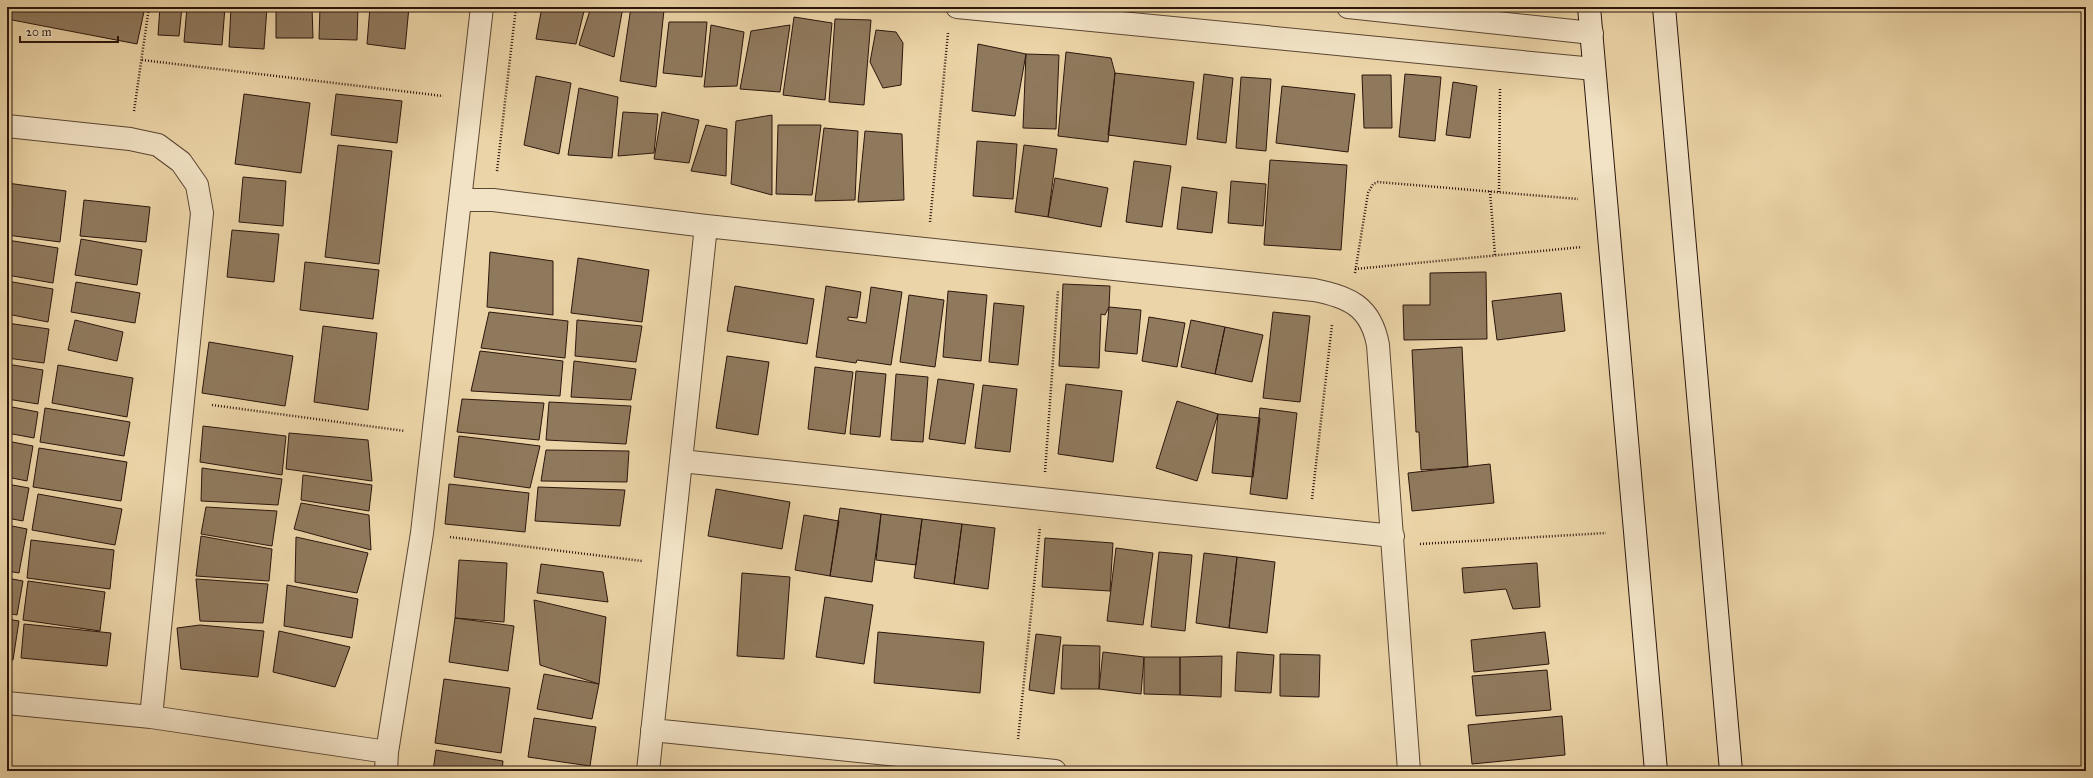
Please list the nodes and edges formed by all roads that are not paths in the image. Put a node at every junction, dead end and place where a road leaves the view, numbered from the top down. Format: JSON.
{"nodes":[{"id":1,"x":482,"y":7,"type":"edge"},
{"id":2,"x":957,"y":7,"type":"edge"},
{"id":3,"x":1348,"y":7,"type":"edge"},
{"id":4,"x":1589,"y":7,"type":"edge"},
{"id":5,"x":1664,"y":7,"type":"edge"},
{"id":6,"x":1592,"y":33,"type":"junction"},
{"id":7,"x":1594,"y":69,"type":"junction"},
{"id":8,"x":7,"y":126,"type":"edge"},
{"id":9,"x":460,"y":200,"type":"junction"},
{"id":10,"x":706,"y":226,"type":"junction"},
{"id":11,"x":681,"y":460,"type":"junction"},
{"id":12,"x":1393,"y":541,"type":"junction"},
{"id":13,"x":7,"y":703,"type":"edge"},
{"id":14,"x":150,"y":717,"type":"junction"},
{"id":15,"x":652,"y":730,"type":"junction"},
{"id":16,"x":386,"y":762,"type":"edge"},
{"id":17,"x":648,"y":771,"type":"edge"},
{"id":18,"x":1055,"y":771,"type":"edge"},
{"id":19,"x":1410,"y":771,"type":"edge"},
{"id":20,"x":1656,"y":771,"type":"edge"},
{"id":21,"x":1731,"y":771,"type":"edge"}],
"edges":[{"from":1,"to":9,"type":"street"},
{"from":2,"to":7,"type":"street"},
{"from":3,"to":6,"type":"street"},
{"from":4,"to":6,"type":"street"},
{"from":5,"to":21,"type":"street"},
{"from":6,"to":7,"type":"street"},
{"from":7,"to":20,"type":"street"},
{"from":8,"to":14,"type":"street"},
{"from":9,"to":10,"type":"street"},
{"from":9,"to":16,"type":"street"},
{"from":10,"to":11,"type":"street"},
{"from":10,"to":12,"type":"street"},
{"from":11,"to":12,"type":"street"},
{"from":11,"to":15,"type":"street"},
{"from":12,"to":19,"type":"street"},
{"from":13,"to":14,"type":"street"},
{"from":14,"to":16,"type":"street"},
{"from":15,"to":17,"type":"street"},
{"from":15,"to":18,"type":"street"}]}
